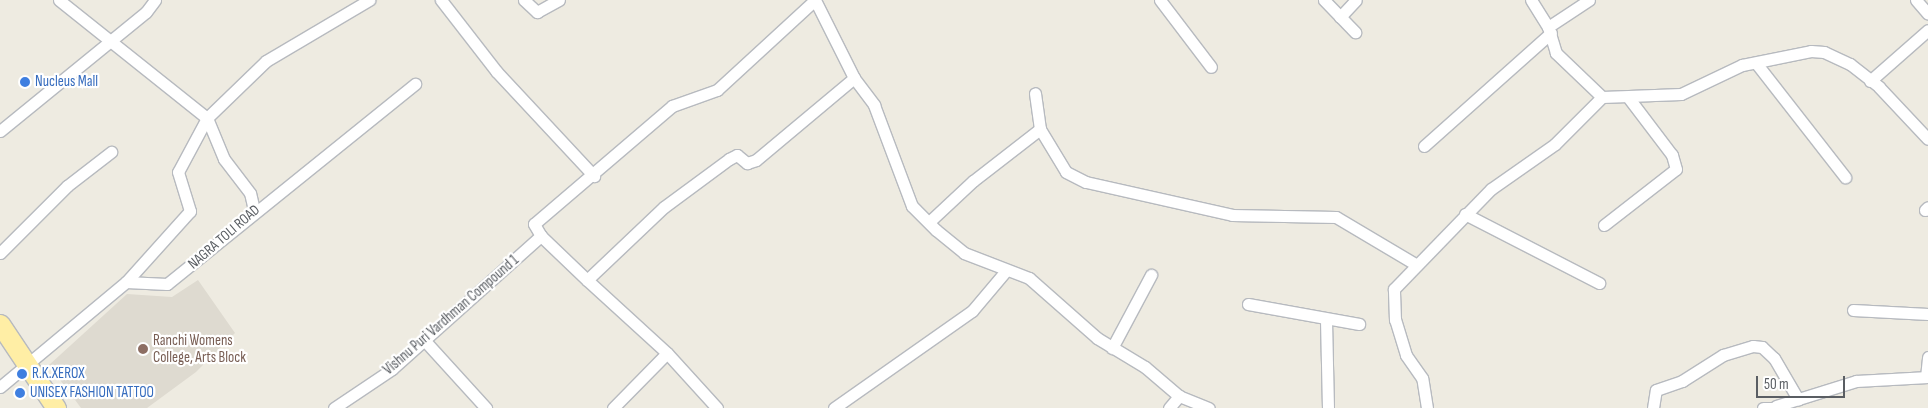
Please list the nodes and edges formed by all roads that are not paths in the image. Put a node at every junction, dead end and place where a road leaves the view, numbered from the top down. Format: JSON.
{"nodes":[{"id":1,"x":60,"y":0,"type":"edge"},
{"id":2,"x":154,"y":0,"type":"edge"},
{"id":3,"x":369,"y":0,"type":"edge"},
{"id":4,"x":441,"y":0,"type":"edge"},
{"id":5,"x":524,"y":0,"type":"edge"},
{"id":6,"x":560,"y":0,"type":"edge"},
{"id":7,"x":815,"y":0,"type":"edge"},
{"id":8,"x":1160,"y":0,"type":"edge"},
{"id":9,"x":1324,"y":0,"type":"edge"},
{"id":10,"x":1356,"y":0,"type":"edge"},
{"id":11,"x":1531,"y":0,"type":"edge"},
{"id":12,"x":1589,"y":0,"type":"edge"},
{"id":13,"x":1916,"y":0,"type":"edge"},
{"id":14,"x":1928,"y":14,"type":"edge"},
{"id":15,"x":1340,"y":17,"type":"junction"},
{"id":16,"x":1549,"y":30,"type":"junction"},
{"id":17,"x":1928,"y":30,"type":"edge"},
{"id":18,"x":1355,"y":32,"type":"dead end"},
{"id":19,"x":109,"y":39,"type":"junction"},
{"id":20,"x":1756,"y":62,"type":"junction"},
{"id":21,"x":1211,"y":67,"type":"dead end"},
{"id":22,"x":854,"y":78,"type":"junction"},
{"id":23,"x":1870,"y":81,"type":"junction"},
{"id":24,"x":415,"y":84,"type":"dead end"},
{"id":25,"x":1035,"y":93,"type":"dead end"},
{"id":26,"x":1602,"y":97,"type":"junction"},
{"id":27,"x":1628,"y":97,"type":"junction"},
{"id":28,"x":204,"y":118,"type":"junction"},
{"id":29,"x":1040,"y":129,"type":"junction"},
{"id":30,"x":0,"y":131,"type":"edge"},
{"id":31,"x":1928,"y":139,"type":"edge"},
{"id":32,"x":1424,"y":146,"type":"dead end"},
{"id":33,"x":111,"y":152,"type":"dead end"},
{"id":34,"x":594,"y":176,"type":"junction"},
{"id":35,"x":1845,"y":177,"type":"dead end"},
{"id":36,"x":254,"y":210,"type":"junction"},
{"id":37,"x":1464,"y":214,"type":"junction"},
{"id":38,"x":929,"y":222,"type":"junction"},
{"id":39,"x":1604,"y":225,"type":"dead end"},
{"id":40,"x":541,"y":236,"type":"junction"},
{"id":41,"x":0,"y":253,"type":"edge"},
{"id":42,"x":1417,"y":265,"type":"junction"},
{"id":43,"x":1005,"y":272,"type":"junction"},
{"id":44,"x":1151,"y":275,"type":"dead end"},
{"id":45,"x":587,"y":280,"type":"junction"},
{"id":46,"x":126,"y":282,"type":"junction"},
{"id":47,"x":1599,"y":282,"type":"dead end"},
{"id":48,"x":1248,"y":304,"type":"dead end"},
{"id":49,"x":1852,"y":310,"type":"dead end"},
{"id":50,"x":1928,"y":314,"type":"edge"},
{"id":51,"x":1326,"y":320,"type":"junction"},
{"id":52,"x":0,"y":324,"type":"edge"},
{"id":53,"x":1359,"y":324,"type":"dead end"},
{"id":54,"x":425,"y":341,"type":"junction"},
{"id":55,"x":1112,"y":348,"type":"junction"},
{"id":56,"x":667,"y":353,"type":"junction"},
{"id":57,"x":1928,"y":358,"type":"edge"},
{"id":58,"x":27,"y":365,"type":"junction"},
{"id":59,"x":1927,"y":377,"type":"edge"},
{"id":60,"x":0,"y":387,"type":"edge"},
{"id":61,"x":1179,"y":396,"type":"junction"},
{"id":62,"x":1798,"y":399,"type":"junction"},
{"id":63,"x":1777,"y":407,"type":"edge"},
{"id":64,"x":56,"y":408,"type":"edge"},
{"id":65,"x":334,"y":408,"type":"edge"},
{"id":66,"x":486,"y":408,"type":"edge"},
{"id":67,"x":613,"y":408,"type":"edge"},
{"id":68,"x":717,"y":408,"type":"edge"},
{"id":69,"x":834,"y":408,"type":"edge"},
{"id":70,"x":1169,"y":408,"type":"edge"},
{"id":71,"x":1209,"y":408,"type":"edge"},
{"id":72,"x":1328,"y":408,"type":"edge"},
{"id":73,"x":1427,"y":408,"type":"edge"},
{"id":74,"x":1653,"y":408,"type":"edge"},
{"id":75,"x":1763,"y":408,"type":"edge"}],
"edges":[{"from":1,"to":19,"type":"street"},
{"from":2,"to":19,"type":"street"},
{"from":3,"to":28,"type":"street"},
{"from":4,"to":34,"type":"street"},
{"from":5,"to":6,"type":"street"},
{"from":7,"to":22,"type":"street"},
{"from":7,"to":34,"type":"street"},
{"from":8,"to":21,"type":"street"},
{"from":9,"to":15,"type":"street"},
{"from":10,"to":15,"type":"street"},
{"from":11,"to":16,"type":"street"},
{"from":12,"to":16,"type":"street"},
{"from":13,"to":14,"type":"street"},
{"from":15,"to":18,"type":"street"},
{"from":16,"to":26,"type":"street"},
{"from":16,"to":32,"type":"street"},
{"from":17,"to":23,"type":"street"},
{"from":19,"to":28,"type":"street"},
{"from":19,"to":30,"type":"street"},
{"from":20,"to":23,"type":"street"},
{"from":20,"to":27,"type":"street"},
{"from":20,"to":35,"type":"street"},
{"from":22,"to":38,"type":"street"},
{"from":22,"to":45,"type":"street"},
{"from":23,"to":31,"type":"street"},
{"from":24,"to":36,"type":"street","name":"NAGRA TOLI ROAD"},
{"from":25,"to":29,"type":"street"},
{"from":26,"to":27,"type":"street"},
{"from":26,"to":37,"type":"street"},
{"from":27,"to":39,"type":"street"},
{"from":28,"to":36,"type":"street"},
{"from":28,"to":46,"type":"street"},
{"from":29,"to":38,"type":"street"},
{"from":29,"to":42,"type":"street"},
{"from":33,"to":41,"type":"street"},
{"from":34,"to":40,"type":"street"},
{"from":36,"to":46,"type":"street","name":"NAGRA TOLI ROAD"},
{"from":37,"to":42,"type":"street"},
{"from":37,"to":47,"type":"street"},
{"from":38,"to":43,"type":"street"},
{"from":40,"to":45,"type":"street"},
{"from":40,"to":54,"type":"street","name":"Vishnu Puri Vardhman Compound 1"},
{"from":42,"to":73,"type":"street"},
{"from":43,"to":55,"type":"street"},
{"from":43,"to":69,"type":"street"},
{"from":44,"to":55,"type":"street"},
{"from":45,"to":56,"type":"street"},
{"from":46,"to":58,"type":"street"},
{"from":48,"to":51,"type":"street"},
{"from":49,"to":50,"type":"street"},
{"from":51,"to":53,"type":"street"},
{"from":51,"to":72,"type":"street"},
{"from":52,"to":58,"type":"main road"},
{"from":54,"to":65,"type":"street","name":"Vishnu Puri Vardhman Compound 1"},
{"from":54,"to":66,"type":"street"},
{"from":55,"to":61,"type":"street"},
{"from":56,"to":67,"type":"street"},
{"from":56,"to":68,"type":"street"},
{"from":57,"to":59,"type":"street"},
{"from":58,"to":60,"type":"street"},
{"from":58,"to":64,"type":"main road"},
{"from":59,"to":62,"type":"street"},
{"from":61,"to":70,"type":"street"},
{"from":61,"to":71,"type":"street"},
{"from":62,"to":63,"type":"street"},
{"from":62,"to":74,"type":"street"},
{"from":63,"to":75,"type":"street"}]}
